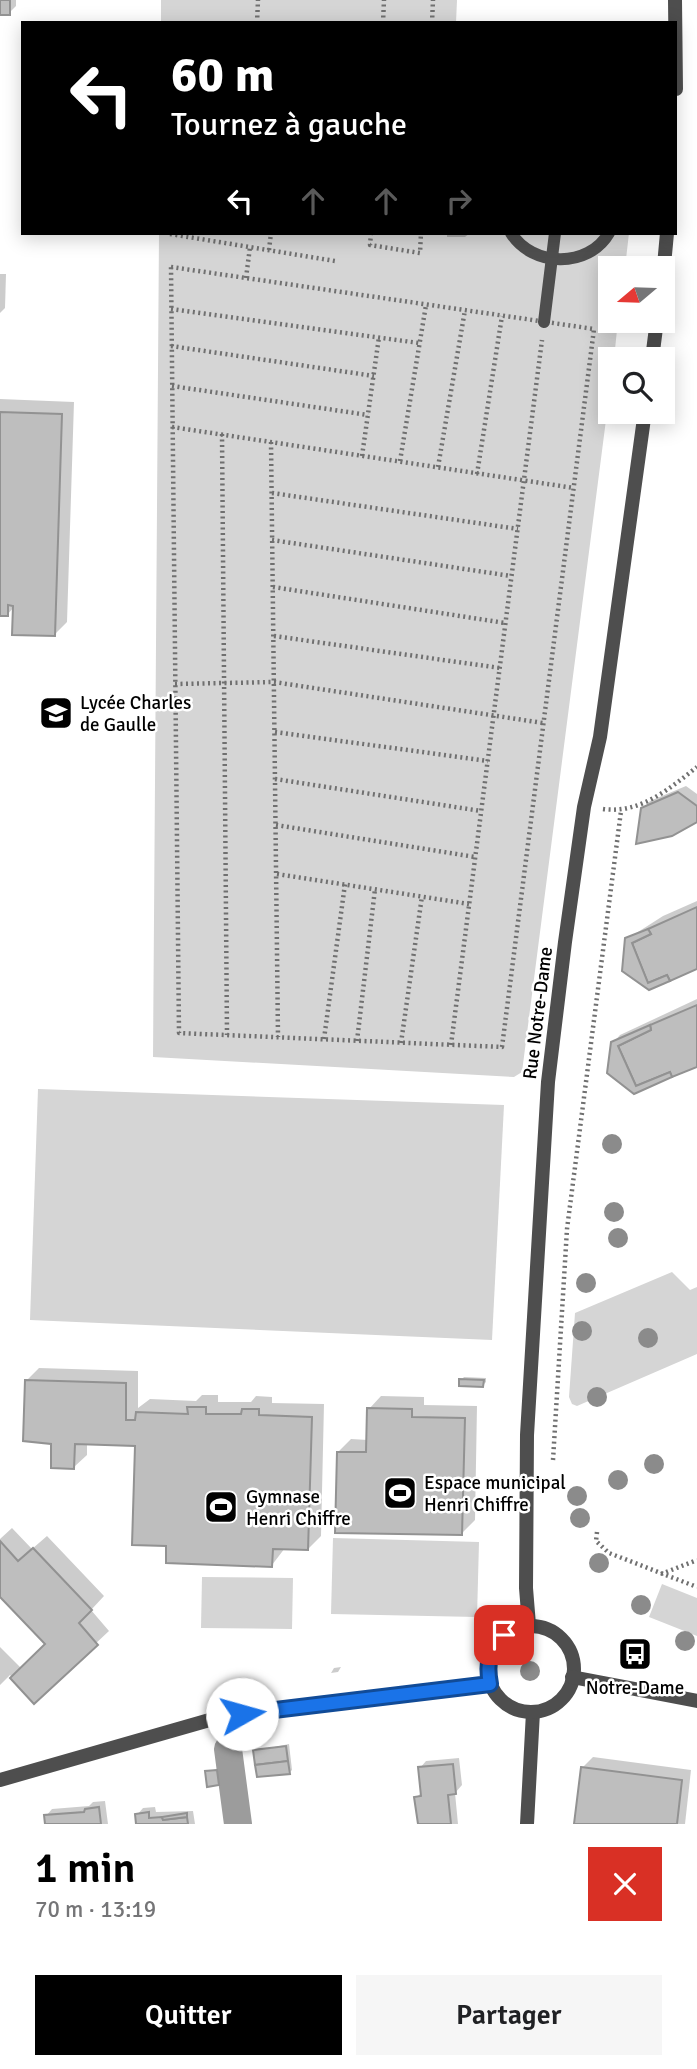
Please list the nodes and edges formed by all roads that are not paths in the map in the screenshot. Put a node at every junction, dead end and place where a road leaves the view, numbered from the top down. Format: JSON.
{"nodes":[{"id":1,"x":676,"y":0,"type":"edge"},
{"id":2,"x":676,"y":21,"type":"edge"},
{"id":3,"x":513,"y":235,"type":"edge"},
{"id":4,"x":555,"y":235,"type":"edge"},
{"id":5,"x":607,"y":235,"type":"edge"},
{"id":6,"x":667,"y":235,"type":"edge"},
{"id":7,"x":665,"y":256,"type":"edge"},
{"id":8,"x":552,"y":260,"type":"junction"},
{"id":9,"x":544,"y":321,"type":"road end"},
{"id":10,"x":643,"y":424,"type":"edge"},
{"id":11,"x":528,"y":1625,"type":"junction"},
{"id":12,"x":572,"y":1677,"type":"junction"},
{"id":13,"x":490,"y":1684,"type":"junction"},
{"id":14,"x":697,"y":1701,"type":"edge"},
{"id":15,"x":533,"y":1712,"type":"junction"},
{"id":16,"x":0,"y":1780,"type":"edge"},
{"id":17,"x":527,"y":1824,"type":"edge"}],
"edges":[{"from":1,"to":2,"type":"street"},
{"from":3,"to":8,"type":"lane"},
{"from":4,"to":8,"type":"lane"},
{"from":5,"to":8,"type":"lane"},
{"from":6,"to":7,"type":"street"},
{"from":8,"to":9,"type":"lane"},
{"from":10,"to":11,"type":"street","name":"Rue Notre-Dame"},
{"from":11,"to":12,"type":"street"},
{"from":11,"to":13,"type":"street"},
{"from":12,"to":14,"type":"street"},
{"from":12,"to":15,"type":"street"},
{"from":13,"to":15,"type":"street"},
{"from":13,"to":16,"type":"street"},
{"from":15,"to":17,"type":"street"}]}
